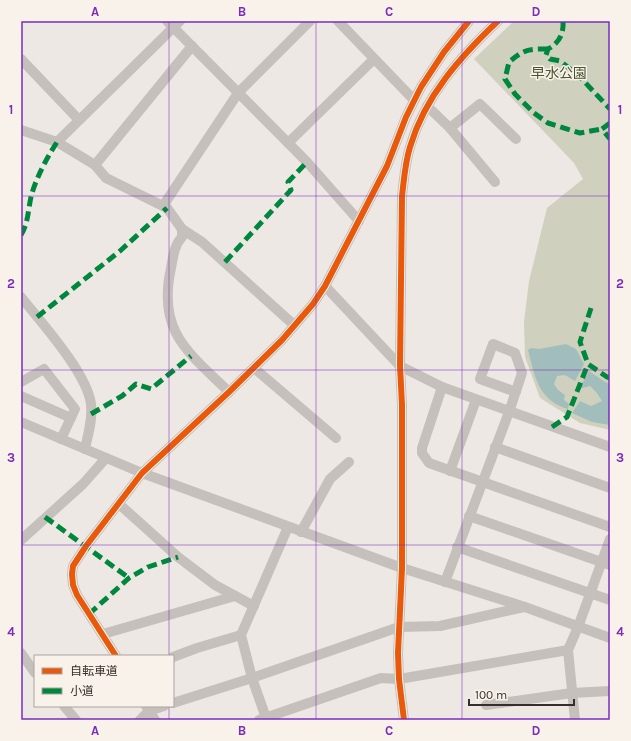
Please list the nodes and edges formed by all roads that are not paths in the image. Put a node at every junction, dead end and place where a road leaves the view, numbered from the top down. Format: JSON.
{"nodes":[{"id":1,"x":310,"y":21,"type":"edge"},
{"id":2,"x":338,"y":21,"type":"edge"},
{"id":3,"x":469,"y":21,"type":"edge"},
{"id":4,"x":498,"y":21,"type":"edge"},
{"id":5,"x":174,"y":23,"type":"edge"},
{"id":6,"x":192,"y":46,"type":"junction"},
{"id":7,"x":21,"y":59,"type":"edge"},
{"id":8,"x":374,"y":59,"type":"junction"},
{"id":9,"x":238,"y":92,"type":"junction"},
{"id":10,"x":414,"y":100,"type":"junction"},
{"id":11,"x":427,"y":106,"type":"junction"},
{"id":12,"x":79,"y":120,"type":"junction"},
{"id":13,"x":450,"y":128,"type":"junction"},
{"id":14,"x":21,"y":130,"type":"edge"},
{"id":15,"x":516,"y":139,"type":"dead end"},
{"id":16,"x":57,"y":142,"type":"junction"},
{"id":17,"x":288,"y":142,"type":"junction"},
{"id":18,"x":96,"y":165,"type":"junction"},
{"id":19,"x":495,"y":182,"type":"dead end"},
{"id":20,"x":163,"y":206,"type":"junction"},
{"id":21,"x":359,"y":221,"type":"junction"},
{"id":22,"x":182,"y":229,"type":"junction"},
{"id":23,"x":325,"y":286,"type":"junction"},
{"id":24,"x":21,"y":297,"type":"edge"},
{"id":25,"x":294,"y":325,"type":"junction"},
{"id":26,"x":400,"y":366,"type":"junction"},
{"id":27,"x":254,"y":368,"type":"junction"},
{"id":28,"x":21,"y":382,"type":"edge"},
{"id":29,"x":442,"y":387,"type":"junction"},
{"id":30,"x":229,"y":392,"type":"junction"},
{"id":31,"x":516,"y":392,"type":"junction"},
{"id":32,"x":21,"y":396,"type":"edge"},
{"id":33,"x":476,"y":400,"type":"junction"},
{"id":34,"x":509,"y":412,"type":"junction"},
{"id":35,"x":71,"y":418,"type":"junction"},
{"id":36,"x":21,"y":422,"type":"edge"},
{"id":37,"x":336,"y":438,"type":"dead end"},
{"id":38,"x":61,"y":439,"type":"junction"},
{"id":39,"x":495,"y":447,"type":"junction"},
{"id":40,"x":610,"y":447,"type":"edge"},
{"id":41,"x":85,"y":449,"type":"junction"},
{"id":42,"x":106,"y":458,"type":"junction"},
{"id":43,"x":349,"y":462,"type":"dead end"},
{"id":44,"x":450,"y":471,"type":"junction"},
{"id":45,"x":142,"y":474,"type":"junction"},
{"id":46,"x":482,"y":483,"type":"junction"},
{"id":47,"x":610,"y":488,"type":"edge"},
{"id":48,"x":119,"y":504,"type":"junction"},
{"id":49,"x":469,"y":516,"type":"junction"},
{"id":50,"x":288,"y":527,"type":"junction"},
{"id":51,"x":610,"y":527,"type":"edge"},
{"id":52,"x":301,"y":532,"type":"junction"},
{"id":53,"x":610,"y":539,"type":"edge"},
{"id":54,"x":21,"y":540,"type":"edge"},
{"id":55,"x":457,"y":547,"type":"junction"},
{"id":56,"x":606,"y":564,"type":"edge"},
{"id":57,"x":402,"y":568,"type":"junction"},
{"id":58,"x":445,"y":582,"type":"junction"},
{"id":59,"x":590,"y":593,"type":"junction"},
{"id":60,"x":235,"y":596,"type":"junction"},
{"id":61,"x":610,"y":600,"type":"edge"},
{"id":62,"x":254,"y":606,"type":"junction"},
{"id":63,"x":524,"y":607,"type":"junction"},
{"id":64,"x":399,"y":627,"type":"junction"},
{"id":65,"x":578,"y":627,"type":"junction"},
{"id":66,"x":103,"y":634,"type":"junction"},
{"id":67,"x":240,"y":635,"type":"junction"},
{"id":68,"x":610,"y":638,"type":"edge"},
{"id":69,"x":568,"y":650,"type":"junction"},
{"id":70,"x":21,"y":653,"type":"edge"},
{"id":71,"x":115,"y":655,"type":"edge"},
{"id":72,"x":174,"y":657,"type":"edge"},
{"id":73,"x":34,"y":672,"type":"edge"},
{"id":74,"x":252,"y":678,"type":"junction"},
{"id":75,"x":399,"y":679,"type":"junction"},
{"id":76,"x":610,"y":692,"type":"edge"},
{"id":77,"x":572,"y":693,"type":"junction"},
{"id":78,"x":174,"y":703,"type":"edge"},
{"id":79,"x":486,"y":706,"type":"dead end"},
{"id":80,"x":65,"y":707,"type":"edge"},
{"id":81,"x":148,"y":708,"type":"edge"},
{"id":82,"x":263,"y":719,"type":"edge"},
{"id":83,"x":76,"y":720,"type":"edge"},
{"id":84,"x":140,"y":720,"type":"edge"},
{"id":85,"x":155,"y":720,"type":"edge"},
{"id":86,"x":404,"y":720,"type":"edge"},
{"id":87,"x":575,"y":720,"type":"edge"}],
"edges":[{"from":1,"to":9,"type":"street"},
{"from":2,"to":8,"type":"street"},
{"from":3,"to":10,"type":"street"},
{"from":4,"to":11,"type":"street"},
{"from":5,"to":6,"type":"street"},
{"from":5,"to":12,"type":"street"},
{"from":6,"to":9,"type":"street"},
{"from":6,"to":18,"type":"street"},
{"from":7,"to":12,"type":"street"},
{"from":8,"to":10,"type":"street"},
{"from":8,"to":17,"type":"street"},
{"from":9,"to":17,"type":"street"},
{"from":9,"to":20,"type":"street"},
{"from":10,"to":21,"type":"street"},
{"from":11,"to":13,"type":"street"},
{"from":11,"to":26,"type":"street"},
{"from":12,"to":16,"type":"street"},
{"from":13,"to":15,"type":"street"},
{"from":13,"to":19,"type":"street"},
{"from":14,"to":16,"type":"street"},
{"from":16,"to":18,"type":"street"},
{"from":17,"to":21,"type":"street"},
{"from":18,"to":20,"type":"street"},
{"from":20,"to":22,"type":"street"},
{"from":21,"to":23,"type":"street"},
{"from":22,"to":25,"type":"street"},
{"from":22,"to":30,"type":"street"},
{"from":23,"to":25,"type":"street"},
{"from":23,"to":26,"type":"street"},
{"from":24,"to":41,"type":"street"},
{"from":25,"to":27,"type":"street"},
{"from":26,"to":29,"type":"street"},
{"from":26,"to":57,"type":"street"},
{"from":27,"to":30,"type":"street"},
{"from":27,"to":37,"type":"street"},
{"from":28,"to":35,"type":"street"},
{"from":29,"to":33,"type":"street"},
{"from":29,"to":44,"type":"street"},
{"from":30,"to":45,"type":"street"},
{"from":31,"to":31,"type":"street"},
{"from":31,"to":34,"type":"street"},
{"from":32,"to":35,"type":"street"},
{"from":33,"to":34,"type":"street"},
{"from":33,"to":44,"type":"street"},
{"from":34,"to":39,"type":"street"},
{"from":34,"to":40,"type":"street"},
{"from":35,"to":38,"type":"street"},
{"from":36,"to":38,"type":"street"},
{"from":38,"to":41,"type":"street"},
{"from":39,"to":46,"type":"street"},
{"from":39,"to":47,"type":"street"},
{"from":41,"to":42,"type":"street"},
{"from":42,"to":45,"type":"street"},
{"from":42,"to":54,"type":"street"},
{"from":43,"to":52,"type":"street"},
{"from":44,"to":46,"type":"street"},
{"from":45,"to":48,"type":"street"},
{"from":45,"to":50,"type":"street"},
{"from":46,"to":49,"type":"street"},
{"from":46,"to":51,"type":"street"},
{"from":48,"to":60,"type":"street"},
{"from":48,"to":66,"type":"street"},
{"from":49,"to":55,"type":"street"},
{"from":49,"to":56,"type":"street"},
{"from":50,"to":52,"type":"street"},
{"from":50,"to":62,"type":"street"},
{"from":52,"to":57,"type":"street"},
{"from":53,"to":56,"type":"street"},
{"from":55,"to":58,"type":"street"},
{"from":55,"to":59,"type":"street"},
{"from":56,"to":59,"type":"street"},
{"from":57,"to":58,"type":"street"},
{"from":57,"to":64,"type":"street"},
{"from":58,"to":63,"type":"street"},
{"from":59,"to":61,"type":"street"},
{"from":59,"to":65,"type":"street"},
{"from":60,"to":62,"type":"street"},
{"from":60,"to":66,"type":"street"},
{"from":62,"to":67,"type":"street"},
{"from":63,"to":64,"type":"street"},
{"from":63,"to":65,"type":"street"},
{"from":64,"to":74,"type":"street"},
{"from":64,"to":75,"type":"street"},
{"from":65,"to":68,"type":"street"},
{"from":65,"to":69,"type":"street"},
{"from":66,"to":71,"type":"street"},
{"from":67,"to":72,"type":"street"},
{"from":67,"to":74,"type":"street"},
{"from":69,"to":75,"type":"street"},
{"from":69,"to":77,"type":"street"},
{"from":70,"to":73,"type":"street"},
{"from":74,"to":78,"type":"street"},
{"from":74,"to":82,"type":"street"},
{"from":75,"to":82,"type":"street"},
{"from":75,"to":86,"type":"street"},
{"from":76,"to":77,"type":"street"},
{"from":77,"to":79,"type":"street"},
{"from":77,"to":87,"type":"street"},
{"from":80,"to":83,"type":"street"},
{"from":81,"to":84,"type":"street"},
{"from":81,"to":85,"type":"street"}]}
